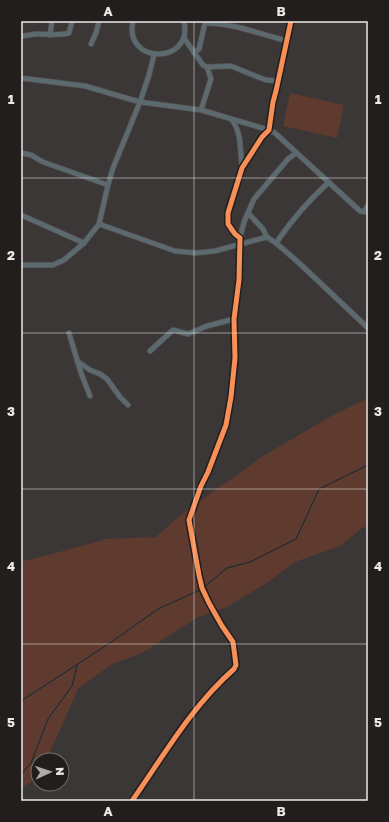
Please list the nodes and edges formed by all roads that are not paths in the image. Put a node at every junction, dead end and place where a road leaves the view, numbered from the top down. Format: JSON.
{"nodes":[{"id":1,"x":52,"y":21,"type":"edge"},
{"id":2,"x":72,"y":21,"type":"edge"},
{"id":3,"x":99,"y":21,"type":"edge"},
{"id":4,"x":133,"y":21,"type":"edge"},
{"id":5,"x":184,"y":21,"type":"edge"},
{"id":6,"x":291,"y":21,"type":"edge"},
{"id":7,"x":50,"y":35,"type":"junction"},
{"id":8,"x":21,"y":36,"type":"edge"},
{"id":9,"x":184,"y":38,"type":"junction"},
{"id":10,"x":287,"y":41,"type":"junction"},
{"id":11,"x":91,"y":44,"type":"dead end"},
{"id":12,"x":194,"y":53,"type":"junction"},
{"id":13,"x":154,"y":55,"type":"junction"},
{"id":14,"x":207,"y":67,"type":"junction"},
{"id":15,"x":21,"y":78,"type":"edge"},
{"id":16,"x":278,"y":81,"type":"junction"},
{"id":17,"x":140,"y":102,"type":"junction"},
{"id":18,"x":201,"y":110,"type":"junction"},
{"id":19,"x":232,"y":120,"type":"junction"},
{"id":20,"x":269,"y":130,"type":"junction"},
{"id":21,"x":21,"y":153,"type":"edge"},
{"id":22,"x":296,"y":153,"type":"junction"},
{"id":23,"x":242,"y":168,"type":"junction"},
{"id":24,"x":329,"y":182,"type":"junction"},
{"id":25,"x":108,"y":185,"type":"junction"},
{"id":26,"x":368,"y":205,"type":"edge"},
{"id":27,"x":248,"y":214,"type":"junction"},
{"id":28,"x":21,"y":215,"type":"edge"},
{"id":29,"x":99,"y":224,"type":"junction"},
{"id":30,"x":240,"y":238,"type":"junction"},
{"id":31,"x":267,"y":238,"type":"junction"},
{"id":32,"x":276,"y":243,"type":"junction"},
{"id":33,"x":84,"y":244,"type":"junction"},
{"id":34,"x":241,"y":244,"type":"junction"},
{"id":35,"x":21,"y":265,"type":"edge"},
{"id":36,"x":234,"y":319,"type":"junction"},
{"id":37,"x":368,"y":328,"type":"edge"},
{"id":38,"x":69,"y":333,"type":"dead end"},
{"id":39,"x":150,"y":350,"type":"dead end"},
{"id":40,"x":77,"y":361,"type":"junction"},
{"id":41,"x":90,"y":396,"type":"dead end"},
{"id":42,"x":128,"y":404,"type":"dead end"},
{"id":43,"x":132,"y":801,"type":"edge"}],
"edges":[{"from":1,"to":7,"type":"street"},
{"from":2,"to":7,"type":"street"},
{"from":3,"to":11,"type":"street"},
{"from":4,"to":13,"type":"street"},
{"from":5,"to":9,"type":"street"},
{"from":6,"to":10,"type":"street"},
{"from":7,"to":8,"type":"street"},
{"from":9,"to":12,"type":"street"},
{"from":9,"to":13,"type":"street"},
{"from":10,"to":12,"type":"street"},
{"from":10,"to":16,"type":"street"},
{"from":12,"to":14,"type":"street"},
{"from":13,"to":17,"type":"street"},
{"from":14,"to":16,"type":"street"},
{"from":14,"to":18,"type":"street"},
{"from":15,"to":17,"type":"street"},
{"from":16,"to":20,"type":"street"},
{"from":17,"to":18,"type":"street"},
{"from":17,"to":25,"type":"street"},
{"from":18,"to":19,"type":"street"},
{"from":19,"to":20,"type":"street"},
{"from":19,"to":23,"type":"street"},
{"from":20,"to":22,"type":"street"},
{"from":20,"to":23,"type":"street"},
{"from":21,"to":25,"type":"street"},
{"from":22,"to":24,"type":"street"},
{"from":22,"to":27,"type":"street"},
{"from":23,"to":30,"type":"street"},
{"from":24,"to":26,"type":"street"},
{"from":24,"to":32,"type":"street"},
{"from":25,"to":29,"type":"street"},
{"from":27,"to":30,"type":"street"},
{"from":27,"to":31,"type":"street"},
{"from":28,"to":33,"type":"street"},
{"from":29,"to":33,"type":"street"},
{"from":29,"to":34,"type":"street"},
{"from":30,"to":34,"type":"street"},
{"from":31,"to":32,"type":"street"},
{"from":31,"to":34,"type":"street"},
{"from":32,"to":37,"type":"street"},
{"from":33,"to":35,"type":"street"},
{"from":34,"to":36,"type":"street"},
{"from":36,"to":39,"type":"street"},
{"from":36,"to":43,"type":"street"},
{"from":38,"to":40,"type":"street"},
{"from":40,"to":41,"type":"street"},
{"from":40,"to":42,"type":"street"}]}
